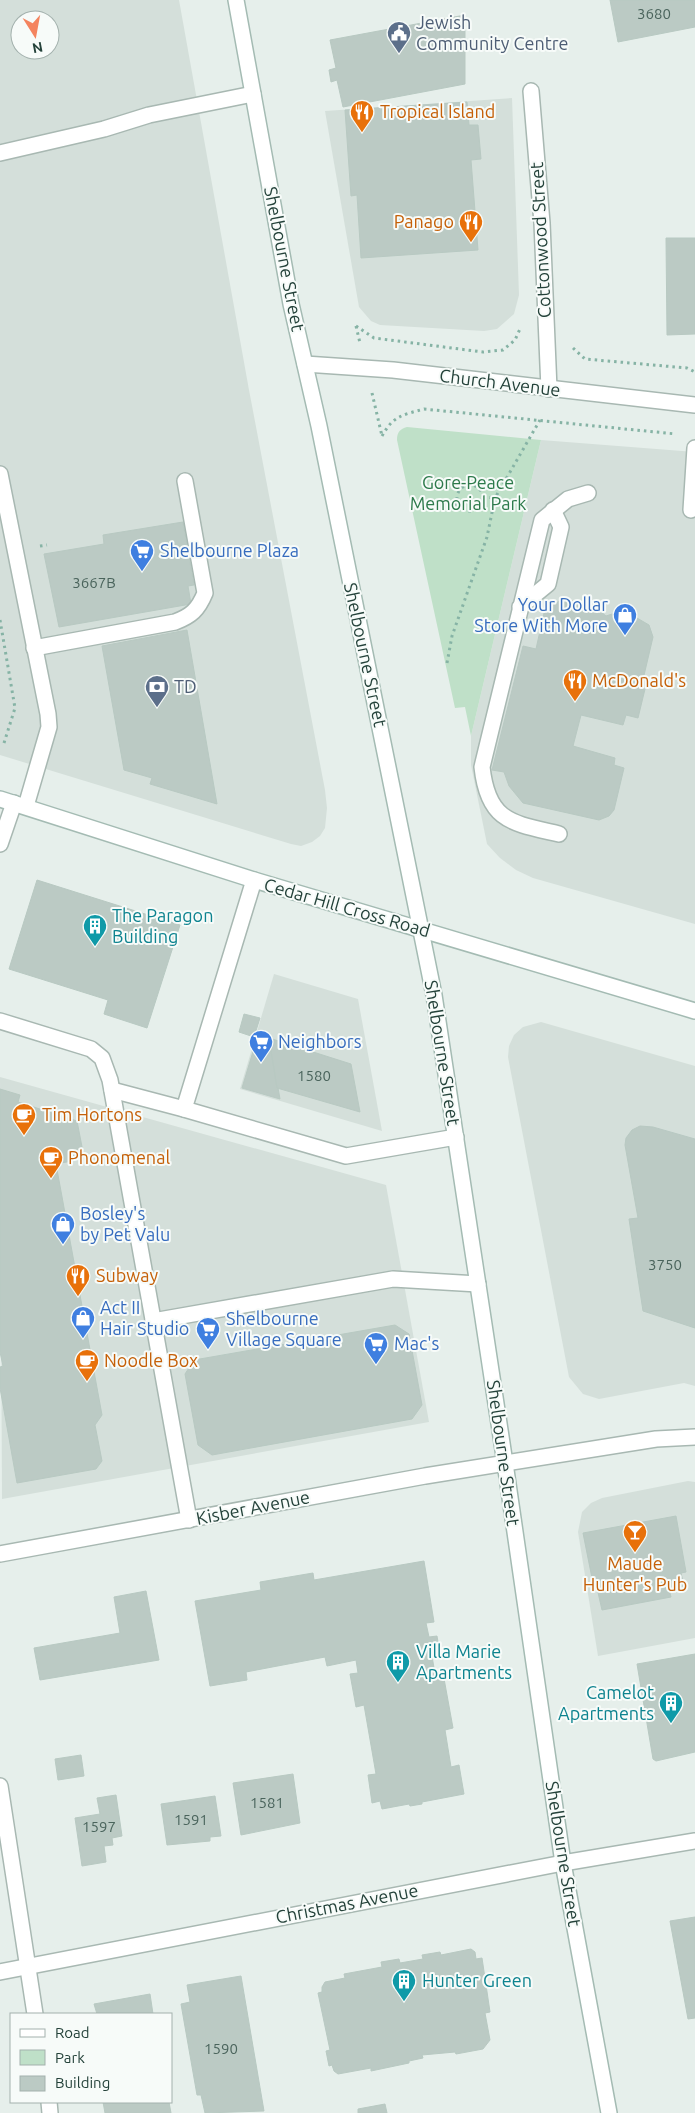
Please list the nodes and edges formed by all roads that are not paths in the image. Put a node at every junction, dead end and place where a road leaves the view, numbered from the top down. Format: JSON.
{"nodes":[{"id":1,"x":236,"y":0,"type":"edge"},
{"id":2,"x":531,"y":91,"type":"dead end"},
{"id":3,"x":254,"y":94,"type":"junction"},
{"id":4,"x":0,"y":153,"type":"edge"},
{"id":5,"x":305,"y":364,"type":"junction"},
{"id":6,"x":548,"y":389,"type":"junction"},
{"id":7,"x":695,"y":405,"type":"edge"},
{"id":8,"x":695,"y":448,"type":"edge"},
{"id":9,"x":0,"y":474,"type":"edge"},
{"id":10,"x":186,"y":481,"type":"dead end"},
{"id":11,"x":588,"y":494,"type":"dead end"},
{"id":12,"x":553,"y":510,"type":"junction"},
{"id":13,"x":691,"y":510,"type":"dead end"},
{"id":14,"x":520,"y":606,"type":"junction"},
{"id":15,"x":34,"y":648,"type":"junction"},
{"id":16,"x":13,"y":803,"type":"edge"},
{"id":17,"x":559,"y":834,"type":"dead end"},
{"id":18,"x":0,"y":844,"type":"edge"},
{"id":19,"x":254,"y":880,"type":"junction"},
{"id":20,"x":421,"y":930,"type":"junction"},
{"id":21,"x":695,"y":1011,"type":"edge"},
{"id":22,"x":0,"y":1021,"type":"edge"},
{"id":23,"x":112,"y":1090,"type":"junction"},
{"id":24,"x":184,"y":1109,"type":"junction"},
{"id":25,"x":456,"y":1137,"type":"junction"},
{"id":26,"x":478,"y":1284,"type":"junction"},
{"id":27,"x":153,"y":1321,"type":"junction"},
{"id":28,"x":695,"y":1437,"type":"edge"},
{"id":29,"x":505,"y":1463,"type":"junction"},
{"id":30,"x":189,"y":1520,"type":"junction"},
{"id":31,"x":0,"y":1554,"type":"edge"},
{"id":32,"x":0,"y":1786,"type":"edge"},
{"id":33,"x":695,"y":1842,"type":"edge"},
{"id":34,"x":563,"y":1863,"type":"junction"},
{"id":35,"x":28,"y":1966,"type":"junction"},
{"id":36,"x":0,"y":1972,"type":"edge"},
{"id":37,"x":35,"y":2013,"type":"edge"},
{"id":38,"x":609,"y":2113,"type":"edge"}],
"edges":[{"from":1,"to":3,"type":"main road","name":"Shelbourne Street"},
{"from":2,"to":6,"type":"main road","name":"Cottonwood Street"},
{"from":3,"to":4,"type":"main road"},
{"from":3,"to":5,"type":"main road","name":"Shelbourne Street"},
{"from":5,"to":6,"type":"main road","name":"Church Avenue"},
{"from":5,"to":20,"type":"main road","name":"Shelbourne Street"},
{"from":6,"to":7,"type":"main road","name":"Church Avenue"},
{"from":8,"to":13,"type":"main road"},
{"from":9,"to":15,"type":"main road"},
{"from":10,"to":15,"type":"main road"},
{"from":11,"to":12,"type":"main road"},
{"from":12,"to":14,"type":"main road"},
{"from":12,"to":14,"type":"main road"},
{"from":14,"to":17,"type":"main road"},
{"from":15,"to":16,"type":"main road"},
{"from":16,"to":18,"type":"main road"},
{"from":16,"to":19,"type":"main road","name":"Cedar Hill Cross Road"},
{"from":19,"to":20,"type":"main road","name":"Cedar Hill Cross Road"},
{"from":19,"to":24,"type":"main road"},
{"from":20,"to":21,"type":"main road","name":"Cedar Hill Cross Road"},
{"from":20,"to":25,"type":"main road","name":"Shelbourne Street"},
{"from":22,"to":23,"type":"main road"},
{"from":23,"to":24,"type":"main road"},
{"from":23,"to":27,"type":"main road"},
{"from":24,"to":25,"type":"main road"},
{"from":25,"to":26,"type":"main road","name":"Shelbourne Street"},
{"from":26,"to":27,"type":"main road"},
{"from":26,"to":29,"type":"main road","name":"Shelbourne Street"},
{"from":27,"to":30,"type":"main road"},
{"from":28,"to":29,"type":"main road","name":"Kisber Avenue"},
{"from":29,"to":30,"type":"main road","name":"Kisber Avenue"},
{"from":29,"to":34,"type":"main road","name":"Shelbourne Street"},
{"from":30,"to":31,"type":"main road","name":"Kisber Avenue"},
{"from":32,"to":35,"type":"main road"},
{"from":33,"to":34,"type":"main road","name":"Christmas Avenue"},
{"from":34,"to":35,"type":"main road","name":"Christmas Avenue"},
{"from":34,"to":38,"type":"main road","name":"Shelbourne Street"},
{"from":35,"to":36,"type":"main road","name":"Christmas Avenue"},
{"from":35,"to":37,"type":"main road"}]}
